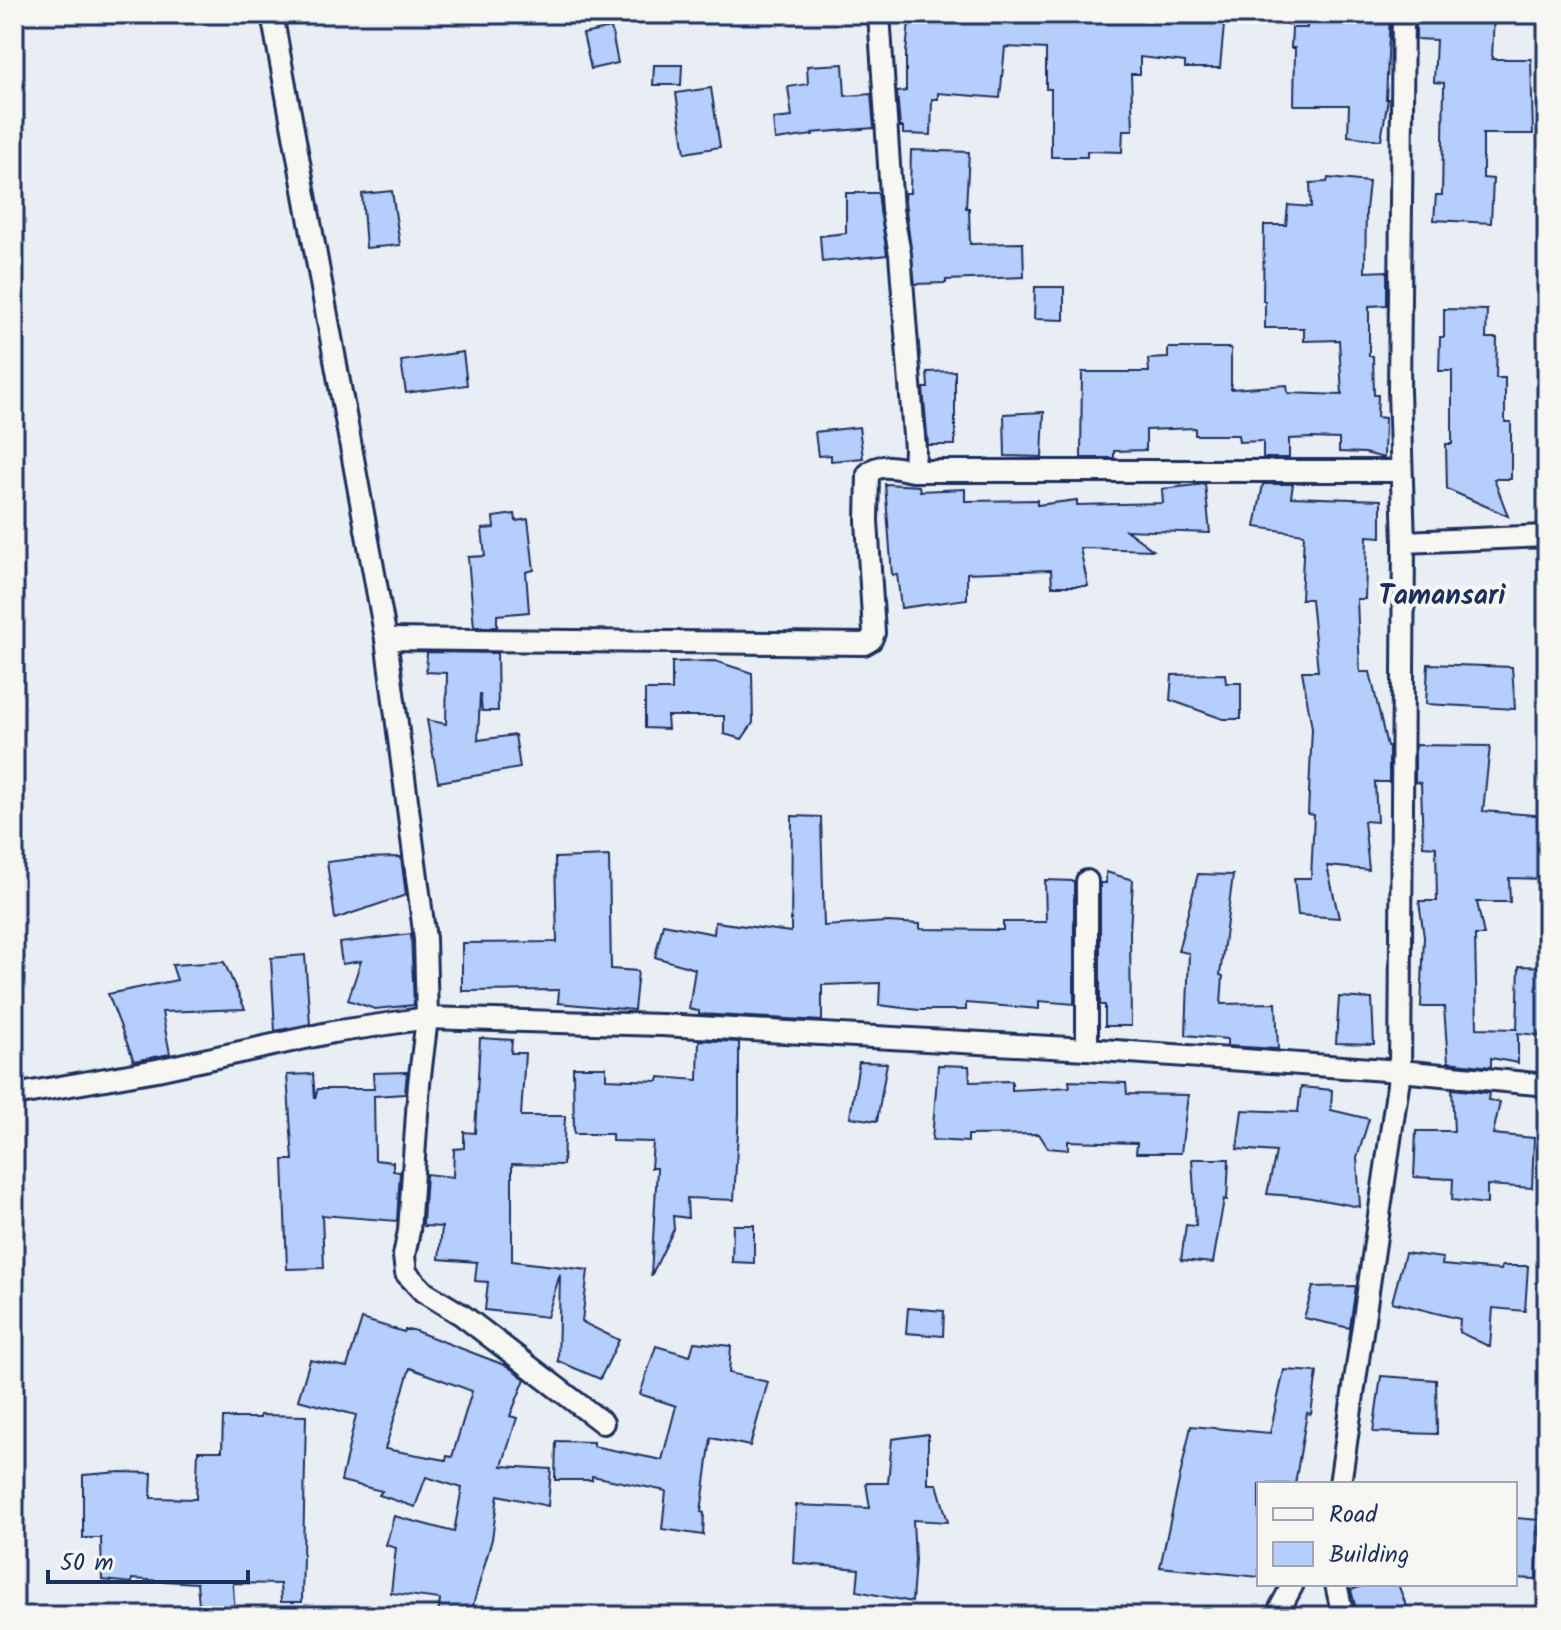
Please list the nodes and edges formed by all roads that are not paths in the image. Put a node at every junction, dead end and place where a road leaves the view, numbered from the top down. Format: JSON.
{"nodes":[{"id":1,"x":272,"y":14,"type":"edge"},
{"id":2,"x":879,"y":14,"type":"edge"},
{"id":3,"x":1403,"y":14,"type":"edge"},
{"id":4,"x":914,"y":471,"type":"junction"},
{"id":5,"x":1401,"y":471,"type":"junction"},
{"id":6,"x":1547,"y":536,"type":"edge"},
{"id":7,"x":1404,"y":542,"type":"junction"},
{"id":8,"x":386,"y":639,"type":"junction"},
{"id":9,"x":1087,"y":881,"type":"dead end"},
{"id":10,"x":427,"y":1018,"type":"junction"},
{"id":11,"x":1087,"y":1049,"type":"junction"},
{"id":12,"x":1400,"y":1071,"type":"junction"},
{"id":13,"x":1547,"y":1085,"type":"edge"},
{"id":14,"x":14,"y":1095,"type":"edge"},
{"id":15,"x":603,"y":1423,"type":"dead end"},
{"id":16,"x":1340,"y":1482,"type":"edge"},
{"id":17,"x":1292,"y":1586,"type":"edge"},
{"id":18,"x":1336,"y":1586,"type":"edge"},
{"id":19,"x":1276,"y":1616,"type":"edge"},
{"id":20,"x":1343,"y":1616,"type":"edge"}],
"edges":[{"from":1,"to":8,"type":"street"},
{"from":2,"to":4,"type":"street"},
{"from":3,"to":5,"type":"street"},
{"from":4,"to":5,"type":"street"},
{"from":4,"to":8,"type":"street"},
{"from":5,"to":7,"type":"street"},
{"from":6,"to":7,"type":"street"},
{"from":7,"to":12,"type":"street"},
{"from":8,"to":10,"type":"street"},
{"from":9,"to":11,"type":"street"},
{"from":10,"to":11,"type":"street"},
{"from":10,"to":14,"type":"street"},
{"from":10,"to":15,"type":"street"},
{"from":11,"to":12,"type":"street"},
{"from":12,"to":13,"type":"street"},
{"from":12,"to":16,"type":"street"},
{"from":17,"to":19,"type":"street"},
{"from":18,"to":20,"type":"street"}]}
